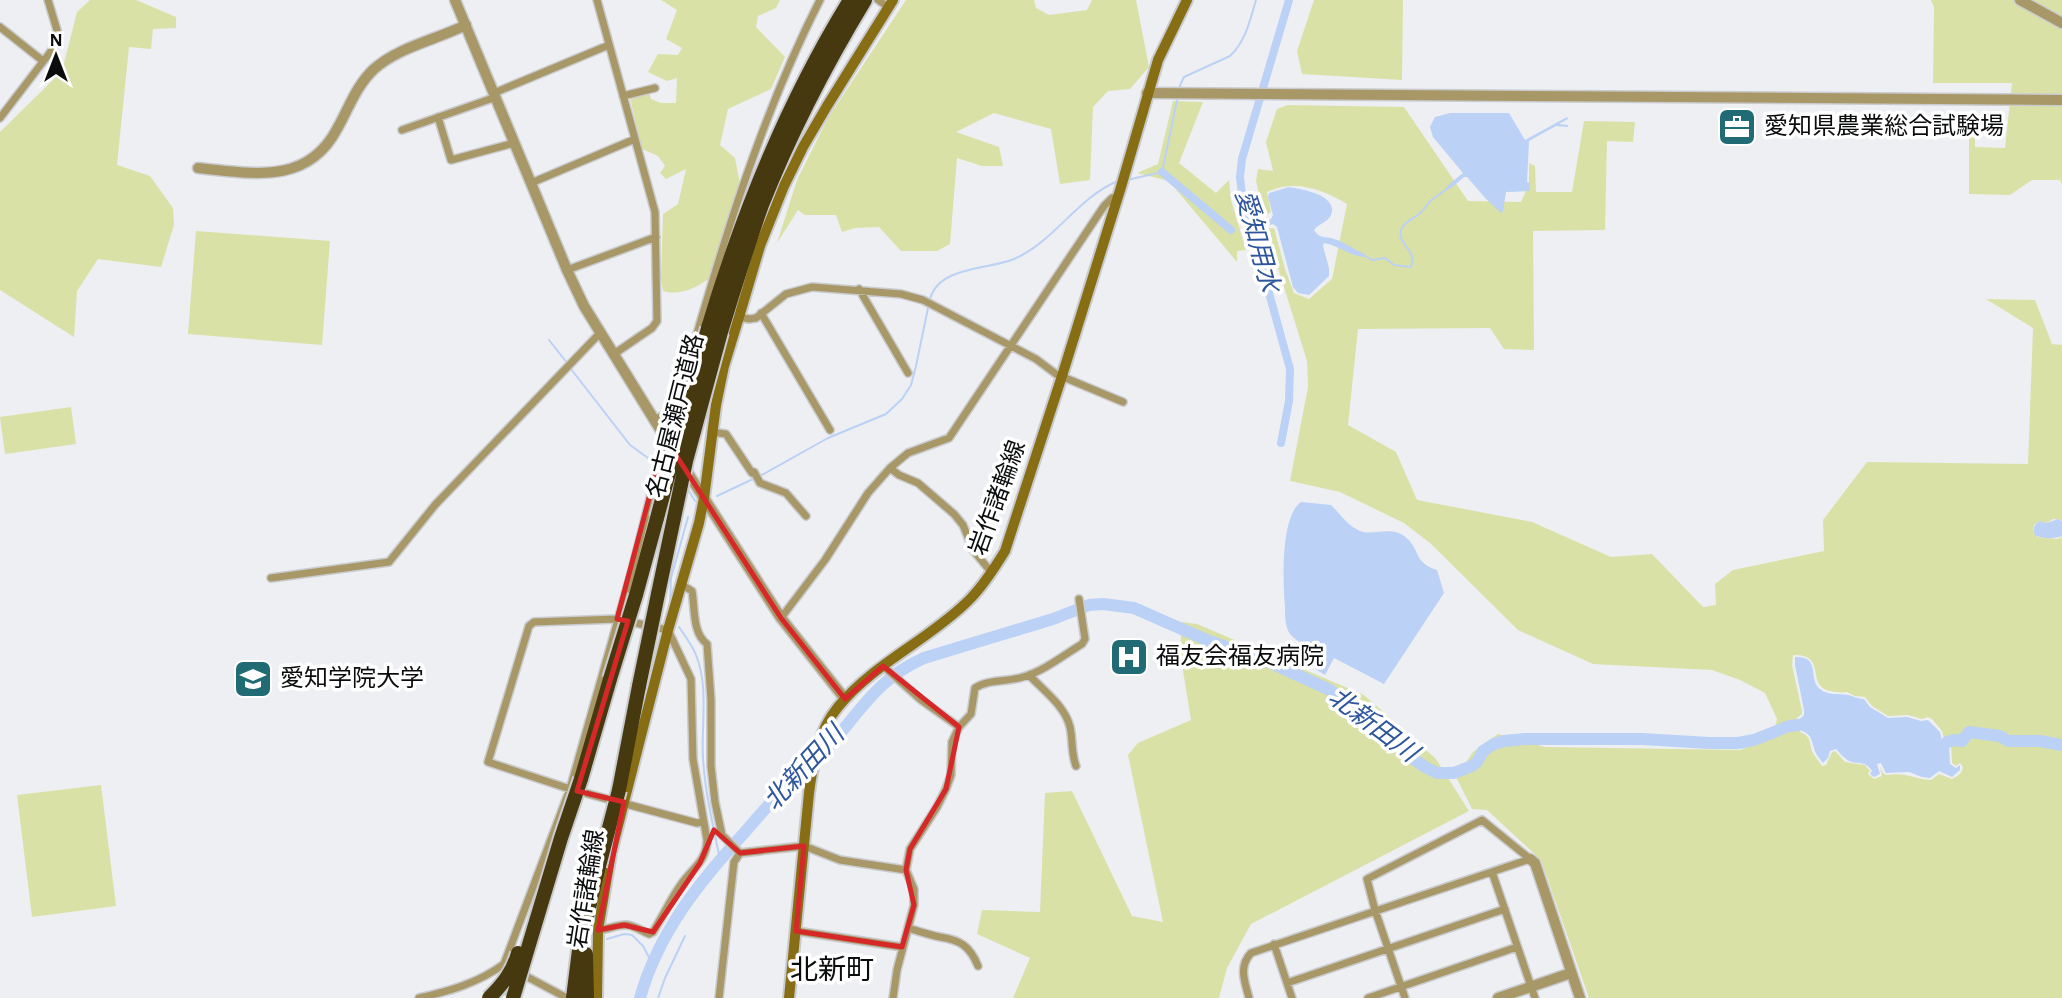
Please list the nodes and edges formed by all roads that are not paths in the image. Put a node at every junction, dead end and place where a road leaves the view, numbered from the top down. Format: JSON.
{"nodes":[{"id":1,"x":48,"y":0,"type":"edge"},
{"id":2,"x":597,"y":0,"type":"edge"},
{"id":3,"x":820,"y":0,"type":"edge"},
{"id":4,"x":850,"y":0,"type":"edge"},
{"id":5,"x":865,"y":0,"type":"edge"},
{"id":6,"x":1187,"y":0,"type":"edge"},
{"id":7,"x":2020,"y":0,"type":"edge"},
{"id":8,"x":460,"y":1,"type":"edge"},
{"id":9,"x":886,"y":3,"type":"edge"},
{"id":10,"x":2062,"y":23,"type":"edge"},
{"id":11,"x":466,"y":25,"type":"junction"},
{"id":12,"x":0,"y":27,"type":"edge"},
{"id":13,"x":609,"y":45,"type":"junction"},
{"id":14,"x":43,"y":61,"type":"junction"},
{"id":15,"x":655,"y":88,"type":"dead end"},
{"id":16,"x":1147,"y":93,"type":"junction"},
{"id":17,"x":495,"y":95,"type":"junction"},
{"id":18,"x":623,"y":96,"type":"junction"},
{"id":19,"x":2062,"y":100,"type":"edge"},
{"id":20,"x":438,"y":117,"type":"junction"},
{"id":21,"x":0,"y":118,"type":"edge"},
{"id":22,"x":402,"y":130,"type":"dead end"},
{"id":23,"x":635,"y":139,"type":"junction"},
{"id":24,"x":514,"y":143,"type":"junction"},
{"id":25,"x":198,"y":168,"type":"dead end"},
{"id":26,"x":531,"y":183,"type":"junction"},
{"id":27,"x":1119,"y":192,"type":"junction"},
{"id":28,"x":656,"y":237,"type":"junction"},
{"id":29,"x":567,"y":270,"type":"junction"},
{"id":30,"x":859,"y":289,"type":"junction"},
{"id":31,"x":761,"y":313,"type":"junction"},
{"id":32,"x":738,"y":317,"type":"junction"},
{"id":33,"x":714,"y":330,"type":"junction"},
{"id":34,"x":600,"y":332,"type":"junction"},
{"id":35,"x":1010,"y":346,"type":"junction"},
{"id":36,"x":614,"y":354,"type":"junction"},
{"id":37,"x":908,"y":373,"type":"dead end"},
{"id":38,"x":1062,"y":376,"type":"junction"},
{"id":39,"x":1123,"y":401,"type":"dead end"},
{"id":40,"x":654,"y":421,"type":"junction"},
{"id":41,"x":830,"y":430,"type":"dead end"},
{"id":42,"x":712,"y":432,"type":"junction"},
{"id":43,"x":664,"y":438,"type":"junction"},
{"id":44,"x":890,"y":468,"type":"junction"},
{"id":45,"x":704,"y":498,"type":"junction"},
{"id":46,"x":806,"y":516,"type":"dead end"},
{"id":47,"x":992,"y":573,"type":"junction"},
{"id":48,"x":271,"y":578,"type":"dead end"},
{"id":49,"x":682,"y":585,"type":"junction"},
{"id":50,"x":1079,"y":601,"type":"dead end"},
{"id":51,"x":781,"y":618,"type":"junction"},
{"id":52,"x":617,"y":619,"type":"junction"},
{"id":53,"x":668,"y":630,"type":"junction"},
{"id":54,"x":886,"y":669,"type":"junction"},
{"id":55,"x":1029,"y":675,"type":"junction"},
{"id":56,"x":845,"y":699,"type":"junction"},
{"id":57,"x":959,"y":727,"type":"junction"},
{"id":58,"x":1076,"y":766,"type":"dead end"},
{"id":59,"x":570,"y":789,"type":"junction"},
{"id":60,"x":622,"y":796,"type":"junction"},
{"id":61,"x":703,"y":822,"type":"junction"},
{"id":62,"x":561,"y":838,"type":"junction"},
{"id":63,"x":804,"y":846,"type":"junction"},
{"id":64,"x":738,"y":852,"type":"junction"},
{"id":65,"x":1530,"y":859,"type":"junction"},
{"id":66,"x":599,"y":866,"type":"junction"},
{"id":67,"x":906,"y":870,"type":"junction"},
{"id":68,"x":1492,"y":872,"type":"junction"},
{"id":69,"x":1505,"y":909,"type":"junction"},
{"id":70,"x":1375,"y":910,"type":"junction"},
{"id":71,"x":908,"y":928,"type":"junction"},
{"id":72,"x":598,"y":930,"type":"junction"},
{"id":73,"x":796,"y":931,"type":"junction"},
{"id":74,"x":1274,"y":944,"type":"junction"},
{"id":75,"x":902,"y":947,"type":"junction"},
{"id":76,"x":1517,"y":947,"type":"junction"},
{"id":77,"x":1388,"y":949,"type":"junction"},
{"id":78,"x":504,"y":964,"type":"junction"},
{"id":79,"x":978,"y":966,"type":"dead end"},
{"id":80,"x":1571,"y":973,"type":"junction"},
{"id":81,"x":1287,"y":983,"type":"junction"},
{"id":82,"x":1401,"y":987,"type":"junction"},
{"id":83,"x":1531,"y":987,"type":"junction"},
{"id":84,"x":419,"y":998,"type":"edge"},
{"id":85,"x":489,"y":998,"type":"edge"},
{"id":86,"x":513,"y":998,"type":"edge"},
{"id":87,"x":570,"y":998,"type":"edge"},
{"id":88,"x":587,"y":998,"type":"edge"},
{"id":89,"x":597,"y":998,"type":"edge"},
{"id":90,"x":719,"y":998,"type":"edge"},
{"id":91,"x":789,"y":998,"type":"edge"},
{"id":92,"x":893,"y":998,"type":"edge"},
{"id":93,"x":1249,"y":998,"type":"edge"},
{"id":94,"x":1292,"y":998,"type":"edge"},
{"id":95,"x":1368,"y":998,"type":"edge"},
{"id":96,"x":1405,"y":998,"type":"edge"},
{"id":97,"x":1499,"y":998,"type":"edge"},
{"id":98,"x":1535,"y":998,"type":"edge"},
{"id":99,"x":1580,"y":998,"type":"edge"}],
"edges":[{"from":1,"to":14,"type":"street"},
{"from":2,"to":13,"type":"street"},
{"from":3,"to":40,"type":"street"},
{"from":4,"to":33,"type":"highway","name":"名古屋瀬戸道路"},
{"from":5,"to":33,"type":"highway","name":"名古屋瀬戸道路"},
{"from":6,"to":16,"type":"main road","name":"岩作諸輪線"},
{"from":7,"to":10,"type":"street"},
{"from":8,"to":11,"type":"street"},
{"from":9,"to":32,"type":"main road","name":"岩作諸輪線"},
{"from":11,"to":17,"type":"street"},
{"from":11,"to":25,"type":"street"},
{"from":12,"to":14,"type":"street"},
{"from":13,"to":17,"type":"street"},
{"from":13,"to":18,"type":"street"},
{"from":14,"to":21,"type":"street"},
{"from":15,"to":18,"type":"street"},
{"from":16,"to":19,"type":"street"},
{"from":16,"to":27,"type":"main road","name":"岩作諸輪線"},
{"from":17,"to":20,"type":"street"},
{"from":17,"to":24,"type":"street"},
{"from":18,"to":23,"type":"street"},
{"from":20,"to":22,"type":"street"},
{"from":20,"to":24,"type":"street"},
{"from":23,"to":26,"type":"street"},
{"from":23,"to":28,"type":"street"},
{"from":24,"to":26,"type":"street"},
{"from":26,"to":29,"type":"street"},
{"from":27,"to":35,"type":"street"},
{"from":27,"to":38,"type":"main road","name":"岩作諸輪線"},
{"from":28,"to":29,"type":"street"},
{"from":28,"to":36,"type":"street"},
{"from":29,"to":34,"type":"street"},
{"from":30,"to":31,"type":"street"},
{"from":30,"to":35,"type":"street"},
{"from":30,"to":37,"type":"street"},
{"from":31,"to":32,"type":"street"},
{"from":31,"to":41,"type":"street"},
{"from":32,"to":42,"type":"main road","name":"岩作諸輪線"},
{"from":33,"to":60,"type":"highway","name":"名古屋瀬戸道路","bridge":true},
{"from":33,"to":62,"type":"highway","name":"名古屋瀬戸道路","bridge":true},
{"from":34,"to":36,"type":"street"},
{"from":34,"to":48,"type":"street"},
{"from":35,"to":38,"type":"street"},
{"from":35,"to":44,"type":"street"},
{"from":36,"to":40,"type":"street"},
{"from":38,"to":39,"type":"street"},
{"from":38,"to":47,"type":"main road","name":"岩作諸輪線"},
{"from":40,"to":43,"type":"street"},
{"from":42,"to":45,"type":"main road","name":"岩作諸輪線"},
{"from":42,"to":46,"type":"street"},
{"from":43,"to":45,"type":"street"},
{"from":43,"to":52,"type":"street"},
{"from":44,"to":47,"type":"street"},
{"from":44,"to":51,"type":"street"},
{"from":45,"to":49,"type":"main road","name":"岩作諸輪線"},
{"from":45,"to":51,"type":"street"},
{"from":47,"to":54,"type":"main road","name":"岩作諸輪線"},
{"from":49,"to":53,"type":"main road","name":"岩作諸輪線"},
{"from":49,"to":64,"type":"street"},
{"from":50,"to":55,"type":"street"},
{"from":51,"to":56,"type":"street"},
{"from":52,"to":53,"type":"street"},
{"from":52,"to":59,"type":"street"},
{"from":52,"to":59,"type":"street"},
{"from":53,"to":60,"type":"main road","name":"岩作諸輪線"},
{"from":53,"to":61,"type":"street"},
{"from":54,"to":56,"type":"main road","name":"岩作諸輪線"},
{"from":54,"to":57,"type":"street"},
{"from":55,"to":57,"type":"street"},
{"from":55,"to":58,"type":"street"},
{"from":56,"to":63,"type":"main road","name":"岩作諸輪線"},
{"from":57,"to":67,"type":"street"},
{"from":59,"to":60,"type":"street"},
{"from":59,"to":78,"type":"street"},
{"from":60,"to":61,"type":"street"},
{"from":60,"to":66,"type":"highway","name":"名古屋瀬戸道路","bridge":true},
{"from":60,"to":72,"type":"main road","name":"岩作諸輪線"},
{"from":61,"to":72,"type":"street"},
{"from":62,"to":85,"type":"highway","bridge":true},
{"from":62,"to":86,"type":"highway","bridge":true},
{"from":63,"to":64,"type":"street"},
{"from":63,"to":67,"type":"street"},
{"from":63,"to":73,"type":"main road","name":"岩作諸輪線"},
{"from":64,"to":90,"type":"street"},
{"from":65,"to":68,"type":"street"},
{"from":65,"to":70,"type":"street"},
{"from":65,"to":80,"type":"street"},
{"from":66,"to":87,"type":"highway"},
{"from":66,"to":88,"type":"highway"},
{"from":67,"to":71,"type":"street"},
{"from":68,"to":69,"type":"street"},
{"from":68,"to":70,"type":"street"},
{"from":69,"to":76,"type":"street"},
{"from":69,"to":77,"type":"street"},
{"from":70,"to":74,"type":"street"},
{"from":70,"to":77,"type":"street"},
{"from":71,"to":75,"type":"street"},
{"from":71,"to":79,"type":"street"},
{"from":72,"to":89,"type":"main road","name":"岩作諸輪線"},
{"from":73,"to":75,"type":"street"},
{"from":73,"to":91,"type":"main road","name":"岩作諸輪線"},
{"from":74,"to":81,"type":"street"},
{"from":74,"to":93,"type":"street"},
{"from":75,"to":92,"type":"street"},
{"from":76,"to":82,"type":"street"},
{"from":76,"to":83,"type":"street"},
{"from":77,"to":81,"type":"street"},
{"from":77,"to":82,"type":"street"},
{"from":78,"to":84,"type":"street"},
{"from":78,"to":87,"type":"street"},
{"from":80,"to":83,"type":"street"},
{"from":80,"to":99,"type":"street"},
{"from":81,"to":94,"type":"street"},
{"from":82,"to":95,"type":"street"},
{"from":82,"to":96,"type":"street"},
{"from":83,"to":97,"type":"street"},
{"from":83,"to":98,"type":"street"}]}
